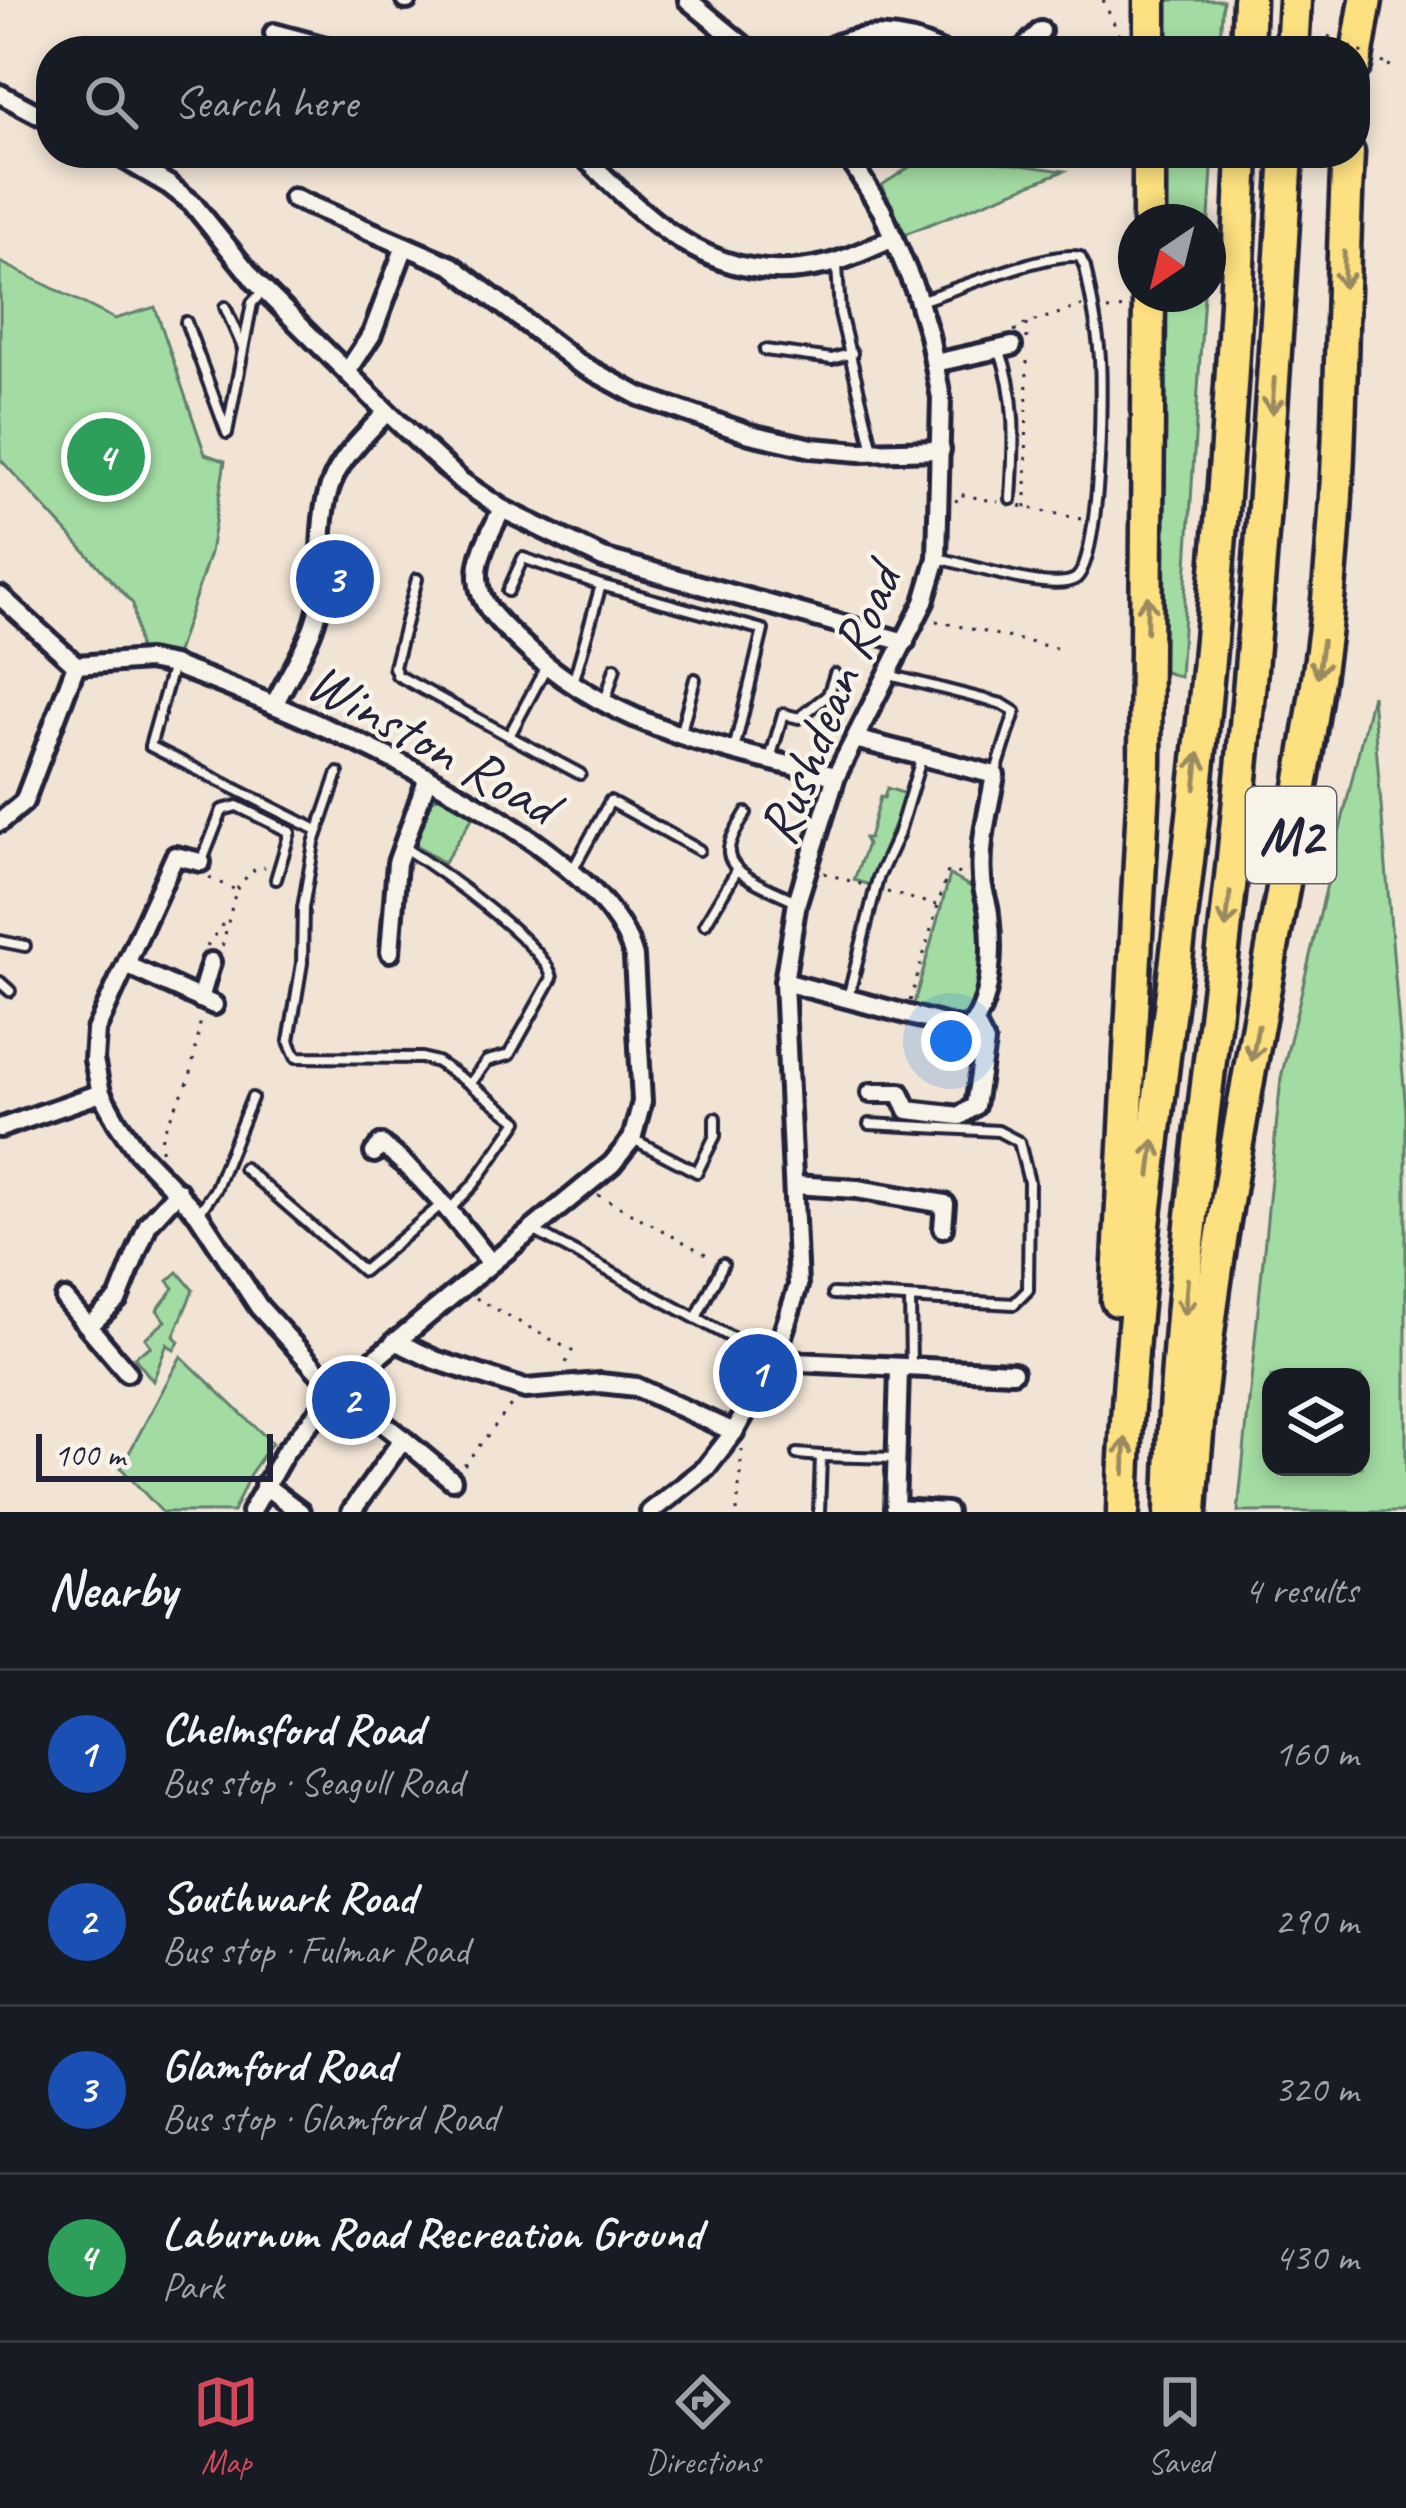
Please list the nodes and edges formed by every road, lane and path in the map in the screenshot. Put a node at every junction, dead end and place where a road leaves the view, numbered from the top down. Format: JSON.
{"nodes":[{"id":1,"x":688,"y":0,"type":"edge"},
{"id":2,"x":1103,"y":0,"type":"edge"},
{"id":3,"x":1150,"y":0,"type":"edge"},
{"id":4,"x":1249,"y":0,"type":"edge"},
{"id":5,"x":1295,"y":0,"type":"edge"},
{"id":6,"x":1366,"y":0,"type":"edge"},
{"id":7,"x":1041,"y":32,"type":"dead end"},
{"id":8,"x":274,"y":33,"type":"dead end"},
{"id":9,"x":280,"y":36,"type":"edge"},
{"id":10,"x":732,"y":36,"type":"edge"},
{"id":11,"x":1037,"y":36,"type":"edge"},
{"id":12,"x":1119,"y":36,"type":"edge"},
{"id":13,"x":1150,"y":36,"type":"edge"},
{"id":14,"x":1248,"y":36,"type":"edge"},
{"id":15,"x":1293,"y":36,"type":"edge"},
{"id":16,"x":1360,"y":36,"type":"edge"},
{"id":17,"x":1370,"y":56,"type":"edge"},
{"id":18,"x":1398,"y":69,"type":"dead end"},
{"id":19,"x":0,"y":94,"type":"edge"},
{"id":20,"x":36,"y":113,"type":"edge"},
{"id":21,"x":141,"y":168,"type":"edge"},
{"id":22,"x":596,"y":168,"type":"edge"},
{"id":23,"x":854,"y":168,"type":"edge"},
{"id":24,"x":1147,"y":168,"type":"edge"},
{"id":25,"x":1242,"y":168,"type":"edge"},
{"id":26,"x":1286,"y":168,"type":"edge"},
{"id":27,"x":1348,"y":168,"type":"edge"},
{"id":28,"x":293,"y":198,"type":"dead end"},
{"id":29,"x":1141,"y":204,"type":"edge"},
{"id":30,"x":894,"y":238,"type":"junction"},
{"id":31,"x":405,"y":246,"type":"junction"},
{"id":32,"x":836,"y":261,"type":"junction"},
{"id":33,"x":260,"y":286,"type":"junction"},
{"id":34,"x":1118,"y":300,"type":"edge"},
{"id":35,"x":919,"y":302,"type":"junction"},
{"id":36,"x":1093,"y":307,"type":"junction"},
{"id":37,"x":225,"y":308,"type":"dead end"},
{"id":38,"x":1134,"y":312,"type":"edge"},
{"id":39,"x":186,"y":322,"type":"dead end"},
{"id":40,"x":1028,"y":323,"type":"junction"},
{"id":41,"x":1006,"y":347,"type":"junction"},
{"id":42,"x":243,"y":350,"type":"junction"},
{"id":43,"x":765,"y":350,"type":"dead end"},
{"id":44,"x":851,"y":353,"type":"junction"},
{"id":45,"x":935,"y":363,"type":"junction"},
{"id":46,"x":347,"y":371,"type":"junction"},
{"id":47,"x":387,"y":412,"type":"junction"},
{"id":48,"x":941,"y":450,"type":"junction"},
{"id":49,"x":873,"y":452,"type":"junction"},
{"id":50,"x":1012,"y":499,"type":"dead end"},
{"id":51,"x":502,"y":508,"type":"junction"},
{"id":52,"x":1026,"y":508,"type":"dead end"},
{"id":53,"x":937,"y":558,"type":"junction"},
{"id":54,"x":417,"y":579,"type":"dead end"},
{"id":55,"x":601,"y":585,"type":"junction"},
{"id":56,"x":508,"y":591,"type":"dead end"},
{"id":57,"x":0,"y":596,"type":"edge"},
{"id":58,"x":917,"y":616,"type":"junction"},
{"id":59,"x":905,"y":642,"type":"junction"},
{"id":60,"x":1060,"y":649,"type":"dead end"},
{"id":61,"x":76,"y":665,"type":"junction"},
{"id":62,"x":173,"y":665,"type":"junction"},
{"id":63,"x":547,"y":666,"type":"junction"},
{"id":64,"x":615,"y":668,"type":"dead end"},
{"id":65,"x":835,"y":674,"type":"dead end"},
{"id":66,"x":887,"y":675,"type":"junction"},
{"id":67,"x":695,"y":680,"type":"dead end"},
{"id":68,"x":573,"y":684,"type":"junction"},
{"id":69,"x":605,"y":704,"type":"junction"},
{"id":70,"x":274,"y":705,"type":"junction"},
{"id":71,"x":508,"y":736,"type":"junction"},
{"id":72,"x":679,"y":737,"type":"junction"},
{"id":73,"x":855,"y":739,"type":"junction"},
{"id":74,"x":734,"y":752,"type":"junction"},
{"id":75,"x":921,"y":759,"type":"junction"},
{"id":76,"x":770,"y":760,"type":"junction"},
{"id":77,"x":338,"y":773,"type":"dead end"},
{"id":78,"x":580,"y":774,"type":"dead end"},
{"id":79,"x":995,"y":775,"type":"junction"},
{"id":80,"x":836,"y":776,"type":"junction"},
{"id":81,"x":428,"y":777,"type":"junction"},
{"id":82,"x":746,"y":813,"type":"dead end"},
{"id":83,"x":0,"y":822,"type":"edge"},
{"id":84,"x":317,"y":830,"type":"junction"},
{"id":85,"x":401,"y":845,"type":"junction"},
{"id":86,"x":700,"y":850,"type":"dead end"},
{"id":87,"x":201,"y":862,"type":"junction"},
{"id":88,"x":737,"y":870,"type":"junction"},
{"id":89,"x":571,"y":872,"type":"junction"},
{"id":90,"x":277,"y":874,"type":"joint"},
{"id":91,"x":982,"y":879,"type":"junction"},
{"id":92,"x":236,"y":890,"type":"junction"},
{"id":93,"x":797,"y":902,"type":"junction"},
{"id":94,"x":227,"y":918,"type":"junction"},
{"id":95,"x":705,"y":924,"type":"dead end"},
{"id":96,"x":0,"y":941,"type":"edge"},
{"id":97,"x":25,"y":946,"type":"dead end"},
{"id":98,"x":390,"y":952,"type":"dead end"},
{"id":99,"x":211,"y":962,"type":"junction"},
{"id":100,"x":126,"y":965,"type":"junction"},
{"id":101,"x":0,"y":982,"type":"edge"},
{"id":102,"x":784,"y":982,"type":"junction"},
{"id":103,"x":10,"y":992,"type":"dead end"},
{"id":104,"x":848,"y":999,"type":"junction"},
{"id":105,"x":207,"y":1002,"type":"junction"},
{"id":106,"x":906,"y":1014,"type":"junction"},
{"id":107,"x":976,"y":1023,"type":"junction"},
{"id":108,"x":470,"y":1084,"type":"junction"},
{"id":109,"x":101,"y":1093,"type":"junction"},
{"id":110,"x":871,"y":1093,"type":"dead end"},
{"id":111,"x":252,"y":1098,"type":"dead end"},
{"id":112,"x":715,"y":1118,"type":"dead end"},
{"id":113,"x":869,"y":1124,"type":"dead end"},
{"id":114,"x":0,"y":1128,"type":"edge"},
{"id":115,"x":162,"y":1134,"type":"dead end"},
{"id":116,"x":632,"y":1139,"type":"junction"},
{"id":117,"x":374,"y":1153,"type":"dead end"},
{"id":118,"x":244,"y":1168,"type":"dead end"},
{"id":119,"x":794,"y":1185,"type":"junction"},
{"id":120,"x":583,"y":1187,"type":"junction"},
{"id":121,"x":178,"y":1191,"type":"junction"},
{"id":122,"x":447,"y":1206,"type":"junction"},
{"id":123,"x":198,"y":1214,"type":"junction"},
{"id":124,"x":943,"y":1228,"type":"dead end"},
{"id":125,"x":531,"y":1229,"type":"junction"},
{"id":126,"x":490,"y":1262,"type":"junction"},
{"id":127,"x":723,"y":1264,"type":"joint"},
{"id":128,"x":458,"y":1288,"type":"junction"},
{"id":129,"x":832,"y":1294,"type":"dead end"},
{"id":130,"x":65,"y":1299,"type":"dead end"},
{"id":131,"x":910,"y":1300,"type":"junction"},
{"id":132,"x":696,"y":1318,"type":"junction"},
{"id":133,"x":89,"y":1326,"type":"junction"},
{"id":134,"x":395,"y":1342,"type":"junction"},
{"id":135,"x":774,"y":1361,"type":"junction"},
{"id":136,"x":905,"y":1368,"type":"junction"},
{"id":137,"x":127,"y":1372,"type":"dead end"},
{"id":138,"x":1013,"y":1372,"type":"dead end"},
{"id":139,"x":559,"y":1389,"type":"junction"},
{"id":140,"x":336,"y":1390,"type":"junction"},
{"id":141,"x":513,"y":1394,"type":"dead end"},
{"id":142,"x":1127,"y":1400,"type":"junction"},
{"id":143,"x":385,"y":1425,"type":"dead end"},
{"id":144,"x":731,"y":1436,"type":"junction"},
{"id":145,"x":403,"y":1439,"type":"junction"},
{"id":146,"x":797,"y":1454,"type":"dead end"},
{"id":147,"x":821,"y":1456,"type":"junction"},
{"id":148,"x":898,"y":1458,"type":"junction"},
{"id":149,"x":452,"y":1480,"type":"joint"},
{"id":150,"x":264,"y":1485,"type":"junction"},
{"id":151,"x":658,"y":1510,"type":"edge"},
{"id":152,"x":895,"y":1510,"type":"edge"},
{"id":153,"x":251,"y":1512,"type":"edge"},
{"id":154,"x":300,"y":1512,"type":"edge"},
{"id":155,"x":351,"y":1512,"type":"edge"},
{"id":156,"x":737,"y":1512,"type":"edge"},
{"id":157,"x":819,"y":1512,"type":"edge"},
{"id":158,"x":947,"y":1512,"type":"edge"},
{"id":159,"x":1124,"y":1512,"type":"edge"},
{"id":160,"x":1172,"y":1512,"type":"edge"},
{"id":161,"x":1191,"y":1512,"type":"edge"}],
"edges":[{"from":1,"to":10,"type":"street"},
{"from":2,"to":12,"type":"path"},
{"from":3,"to":13,"type":"highway"},
{"from":4,"to":14,"type":"highway"},
{"from":5,"to":15,"type":"highway"},
{"from":6,"to":16,"type":"highway"},
{"from":7,"to":11,"type":"street"},
{"from":8,"to":9,"type":"street"},
{"from":17,"to":18,"type":"path","bridge":true},
{"from":19,"to":20,"type":"street"},
{"from":21,"to":33,"type":"street"},
{"from":22,"to":32,"type":"street"},
{"from":23,"to":30,"type":"street","name":"Rushdean Road"},
{"from":24,"to":29,"type":"highway"},
{"from":142,"to":25,"type":"highway","number":"M2","one_way":true},
{"from":26,"to":160,"type":"highway","number":"M2","one_way":true},
{"from":27,"to":161,"type":"highway","number":"M2","one_way":true},
{"from":28,"to":31,"type":"street"},
{"from":30,"to":32,"type":"street"},
{"from":30,"to":35,"type":"street","name":"Rushdean Road"},
{"from":31,"to":46,"type":"street"},
{"from":31,"to":49,"type":"street"},
{"from":32,"to":44,"type":"lane"},
{"from":33,"to":42,"type":"lane"},
{"from":33,"to":46,"type":"street"},
{"from":34,"to":36,"type":"path"},
{"from":35,"to":36,"type":"lane"},
{"from":35,"to":45,"type":"street","name":"Rushdean Road"},
{"from":36,"to":40,"type":"path"},
{"from":36,"to":53,"type":"lane"},
{"from":37,"to":42,"type":"lane"},
{"from":142,"to":38,"type":"highway","number":"M2","one_way":true},
{"from":39,"to":42,"type":"lane"},
{"from":40,"to":41,"type":"path"},
{"from":40,"to":52,"type":"path"},
{"from":41,"to":45,"type":"street"},
{"from":41,"to":50,"type":"lane"},
{"from":43,"to":44,"type":"lane"},
{"from":44,"to":49,"type":"lane"},
{"from":45,"to":48,"type":"street","name":"Rushdean Road"},
{"from":46,"to":47,"type":"street"},
{"from":47,"to":51,"type":"street"},
{"from":47,"to":70,"type":"street"},
{"from":48,"to":49,"type":"street"},
{"from":48,"to":53,"type":"street","name":"Rushdean Road"},
{"from":51,"to":59,"type":"street"},
{"from":51,"to":63,"type":"street"},
{"from":53,"to":58,"type":"street","name":"Rushdean Road"},
{"from":54,"to":71,"type":"lane"},
{"from":55,"to":56,"type":"lane"},
{"from":55,"to":68,"type":"lane"},
{"from":55,"to":74,"type":"lane"},
{"from":57,"to":61,"type":"street"},
{"from":58,"to":59,"type":"street","name":"Rushdean Road"},
{"from":58,"to":60,"type":"path"},
{"from":59,"to":66,"type":"street","name":"Rushdean Road"},
{"from":61,"to":62,"type":"street","name":"Winston Road"},
{"from":61,"to":83,"type":"street"},
{"from":62,"to":70,"type":"street","name":"Winston Road"},
{"from":62,"to":84,"type":"lane"},
{"from":63,"to":68,"type":"street"},
{"from":63,"to":71,"type":"lane"},
{"from":64,"to":69,"type":"lane"},
{"from":65,"to":76,"type":"lane"},
{"from":66,"to":73,"type":"street","name":"Rushdean Road"},
{"from":66,"to":79,"type":"lane"},
{"from":67,"to":72,"type":"lane"},
{"from":68,"to":69,"type":"street"},
{"from":69,"to":72,"type":"street"},
{"from":70,"to":81,"type":"street","name":"Winston Road"},
{"from":71,"to":78,"type":"lane"},
{"from":72,"to":74,"type":"street"},
{"from":73,"to":75,"type":"street"},
{"from":73,"to":80,"type":"street","name":"Rushdean Road"},
{"from":74,"to":76,"type":"street"},
{"from":75,"to":79,"type":"street"},
{"from":75,"to":104,"type":"lane"},
{"from":76,"to":80,"type":"street"},
{"from":77,"to":84,"type":"lane"},
{"from":79,"to":91,"type":"street"},
{"from":80,"to":93,"type":"street","name":"Rushdean Road"},
{"from":81,"to":85,"type":"street"},
{"from":81,"to":89,"type":"street","name":"Winston Road"},
{"from":82,"to":88,"type":"lane"},
{"from":84,"to":108,"type":"lane"},
{"from":85,"to":98,"type":"street"},
{"from":85,"to":108,"type":"lane"},
{"from":86,"to":89,"type":"lane"},
{"from":87,"to":90,"type":"lane"},
{"from":87,"to":92,"type":"path"},
{"from":87,"to":100,"type":"street"},
{"from":88,"to":93,"type":"lane"},
{"from":88,"to":95,"type":"lane"},
{"from":89,"to":116,"type":"street","name":"Winston Road"},
{"from":90,"to":92,"type":"path"},
{"from":91,"to":106,"type":"path"},
{"from":91,"to":107,"type":"street"},
{"from":92,"to":94,"type":"path"},
{"from":93,"to":102,"type":"street","name":"Rushdean Road"},
{"from":94,"to":99,"type":"path"},
{"from":94,"to":99,"type":"path"},
{"from":96,"to":97,"type":"lane"},
{"from":99,"to":105,"type":"street"},
{"from":100,"to":105,"type":"street"},
{"from":100,"to":109,"type":"street"},
{"from":101,"to":103,"type":"lane"},
{"from":102,"to":104,"type":"street"},
{"from":102,"to":119,"type":"street","name":"Rushdean Road"},
{"from":104,"to":106,"type":"street"},
{"from":105,"to":115,"type":"path"},
{"from":106,"to":107,"type":"street"},
{"from":107,"to":110,"type":"street"},
{"from":108,"to":122,"type":"lane"},
{"from":109,"to":114,"type":"street"},
{"from":109,"to":121,"type":"street"},
{"from":111,"to":123,"type":"lane"},
{"from":112,"to":116,"type":"lane"},
{"from":113,"to":131,"type":"lane"},
{"from":116,"to":120,"type":"street"},
{"from":117,"to":122,"type":"street"},
{"from":118,"to":122,"type":"lane"},
{"from":119,"to":124,"type":"street"},
{"from":119,"to":135,"type":"street","name":"Rushdean Road"},
{"from":120,"to":125,"type":"street"},
{"from":120,"to":127,"type":"path"},
{"from":121,"to":123,"type":"street"},
{"from":121,"to":133,"type":"street"},
{"from":122,"to":126,"type":"street"},
{"from":123,"to":140,"type":"street"},
{"from":125,"to":126,"type":"street"},
{"from":125,"to":132,"type":"lane"},
{"from":126,"to":128,"type":"street"},
{"from":127,"to":132,"type":"lane"},
{"from":128,"to":134,"type":"street"},
{"from":128,"to":139,"type":"path"},
{"from":129,"to":131,"type":"lane"},
{"from":130,"to":133,"type":"street"},
{"from":131,"to":136,"type":"lane"},
{"from":132,"to":135,"type":"lane"},
{"from":133,"to":137,"type":"street"},
{"from":134,"to":139,"type":"street"},
{"from":134,"to":140,"type":"street"},
{"from":135,"to":136,"type":"street"},
{"from":135,"to":144,"type":"street","name":"Rushdean Road"},
{"from":136,"to":138,"type":"street"},
{"from":136,"to":148,"type":"street"},
{"from":139,"to":144,"type":"street"},
{"from":140,"to":150,"type":"street"},
{"from":141,"to":149,"type":"path"},
{"from":159,"to":142,"type":"highway","number":"M2","one_way":true},
{"from":143,"to":145,"type":"street"},
{"from":144,"to":151,"type":"street","name":"Rushdean Road"},
{"from":144,"to":156,"type":"path"},
{"from":145,"to":149,"type":"street"},
{"from":145,"to":155,"type":"street"},
{"from":146,"to":147,"type":"lane"},
{"from":147,"to":148,"type":"lane"},
{"from":147,"to":157,"type":"lane"},
{"from":148,"to":152,"type":"street"},
{"from":150,"to":153,"type":"street"},
{"from":150,"to":154,"type":"street"},
{"from":152,"to":158,"type":"street"}]}
